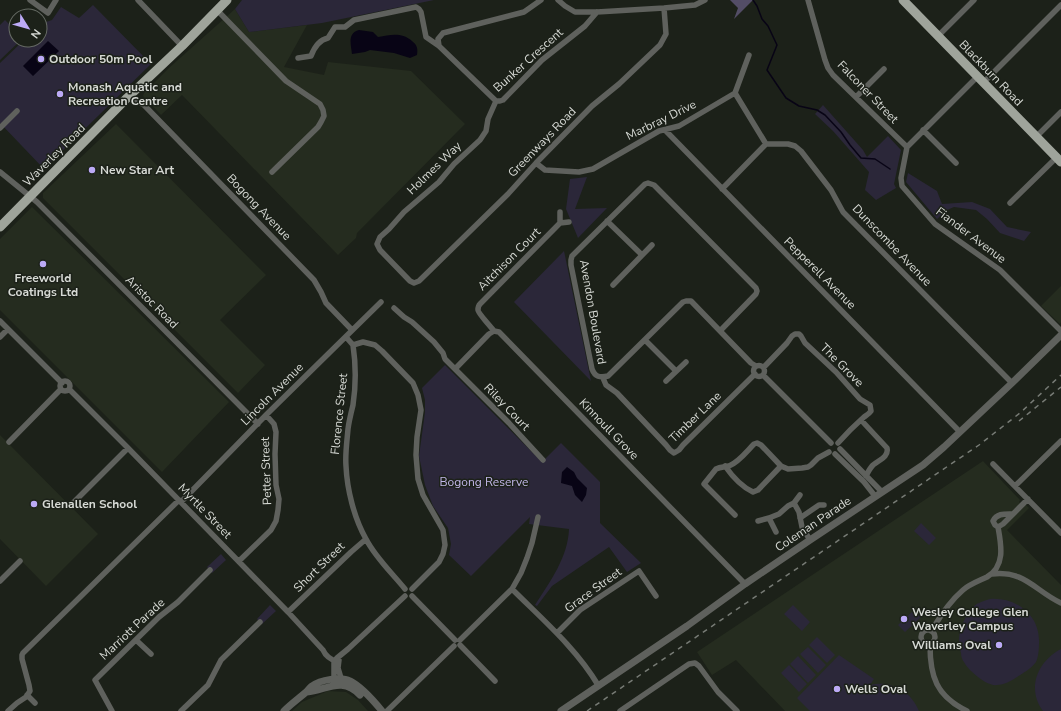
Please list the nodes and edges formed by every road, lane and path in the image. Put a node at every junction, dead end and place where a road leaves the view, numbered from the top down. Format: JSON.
{"nodes":[{"id":1,"x":30,"y":0,"type":"edge"},
{"id":2,"x":56,"y":0,"type":"edge"},
{"id":3,"x":138,"y":0,"type":"edge"},
{"id":4,"x":227,"y":0,"type":"edge"},
{"id":5,"x":541,"y":0,"type":"edge"},
{"id":6,"x":558,"y":0,"type":"edge"},
{"id":7,"x":705,"y":0,"type":"edge"},
{"id":8,"x":808,"y":0,"type":"edge"},
{"id":9,"x":903,"y":0,"type":"edge"},
{"id":10,"x":974,"y":0,"type":"edge"},
{"id":11,"x":1061,"y":5,"type":"edge"},
{"id":12,"x":664,"y":8,"type":"junction"},
{"id":13,"x":217,"y":10,"type":"junction"},
{"id":14,"x":597,"y":12,"type":"junction"},
{"id":15,"x":938,"y":36,"type":"junction"},
{"id":16,"x":182,"y":46,"type":"junction"},
{"id":17,"x":439,"y":46,"type":"junction"},
{"id":18,"x":749,"y":55,"type":"dead end"},
{"id":19,"x":298,"y":58,"type":"dead end"},
{"id":20,"x":884,"y":69,"type":"dead end"},
{"id":21,"x":981,"y":79,"type":"junction"},
{"id":22,"x":140,"y":86,"type":"junction"},
{"id":23,"x":735,"y":93,"type":"junction"},
{"id":24,"x":856,"y":97,"type":"junction"},
{"id":25,"x":127,"y":98,"type":"junction"},
{"id":26,"x":496,"y":101,"type":"junction"},
{"id":27,"x":144,"y":105,"type":"junction"},
{"id":28,"x":17,"y":111,"type":"dead end"},
{"id":29,"x":1061,"y":112,"type":"edge"},
{"id":30,"x":0,"y":128,"type":"edge"},
{"id":31,"x":665,"y":130,"type":"junction"},
{"id":32,"x":923,"y":130,"type":"junction"},
{"id":33,"x":1036,"y":137,"type":"junction"},
{"id":34,"x":766,"y":144,"type":"junction"},
{"id":35,"x":907,"y":147,"type":"junction"},
{"id":36,"x":1059,"y":160,"type":"edge"},
{"id":37,"x":536,"y":163,"type":"junction"},
{"id":38,"x":956,"y":163,"type":"dead end"},
{"id":39,"x":0,"y":172,"type":"edge"},
{"id":40,"x":272,"y":172,"type":"dead end"},
{"id":41,"x":722,"y":189,"type":"junction"},
{"id":42,"x":30,"y":196,"type":"junction"},
{"id":43,"x":1010,"y":203,"type":"dead end"},
{"id":44,"x":560,"y":212,"type":"dead end"},
{"id":45,"x":607,"y":221,"type":"junction"},
{"id":46,"x":569,"y":222,"type":"dead end"},
{"id":47,"x":560,"y":223,"type":"junction"},
{"id":48,"x":0,"y":227,"type":"edge"},
{"id":49,"x":652,"y":245,"type":"dead end"},
{"id":50,"x":642,"y":255,"type":"junction"},
{"id":51,"x":414,"y":283,"type":"joint"},
{"id":52,"x":613,"y":286,"type":"dead end"},
{"id":53,"x":381,"y":302,"type":"dead end"},
{"id":54,"x":394,"y":308,"type":"dead end"},
{"id":55,"x":0,"y":321,"type":"edge"},
{"id":56,"x":8,"y":329,"type":"junction"},
{"id":57,"x":352,"y":330,"type":"junction"},
{"id":58,"x":494,"y":331,"type":"junction"},
{"id":59,"x":720,"y":331,"type":"junction"},
{"id":60,"x":1061,"y":332,"type":"edge"},
{"id":61,"x":1061,"y":335,"type":"edge"},
{"id":62,"x":0,"y":337,"type":"edge"},
{"id":63,"x":346,"y":337,"type":"junction"},
{"id":64,"x":645,"y":340,"type":"junction"},
{"id":65,"x":353,"y":345,"type":"junction"},
{"id":66,"x":686,"y":362,"type":"dead end"},
{"id":67,"x":756,"y":366,"type":"junction"},
{"id":68,"x":764,"y":367,"type":"junction"},
{"id":69,"x":455,"y":369,"type":"junction"},
{"id":70,"x":676,"y":371,"type":"junction"},
{"id":71,"x":755,"y":374,"type":"junction"},
{"id":72,"x":763,"y":375,"type":"junction"},
{"id":73,"x":603,"y":378,"type":"junction"},
{"id":74,"x":666,"y":381,"type":"dead end"},
{"id":75,"x":1012,"y":383,"type":"junction"},
{"id":76,"x":61,"y":386,"type":"junction"},
{"id":77,"x":266,"y":415,"type":"junction"},
{"id":78,"x":861,"y":420,"type":"junction"},
{"id":79,"x":258,"y":424,"type":"junction"},
{"id":80,"x":960,"y":432,"type":"junction"},
{"id":81,"x":1061,"y":441,"type":"edge"},
{"id":82,"x":9,"y":442,"type":"dead end"},
{"id":83,"x":830,"y":443,"type":"junction"},
{"id":84,"x":838,"y":443,"type":"junction"},
{"id":85,"x":128,"y":448,"type":"junction"},
{"id":86,"x":840,"y":449,"type":"junction"},
{"id":87,"x":832,"y":453,"type":"junction"},
{"id":88,"x":543,"y":460,"type":"dead end"},
{"id":89,"x":993,"y":464,"type":"dead end"},
{"id":90,"x":725,"y":466,"type":"junction"},
{"id":91,"x":781,"y":466,"type":"junction"},
{"id":92,"x":866,"y":476,"type":"junction"},
{"id":93,"x":1015,"y":486,"type":"junction"},
{"id":94,"x":882,"y":492,"type":"junction"},
{"id":95,"x":800,"y":494,"type":"dead end"},
{"id":96,"x":875,"y":496,"type":"junction"},
{"id":97,"x":1028,"y":499,"type":"junction"},
{"id":98,"x":180,"y":501,"type":"junction"},
{"id":99,"x":794,"y":503,"type":"junction"},
{"id":100,"x":71,"y":505,"type":"dead end"},
{"id":101,"x":824,"y":505,"type":"dead end"},
{"id":102,"x":1013,"y":514,"type":"junction"},
{"id":103,"x":735,"y":515,"type":"dead end"},
{"id":104,"x":538,"y":516,"type":"dead end"},
{"id":105,"x":769,"y":518,"type":"junction"},
{"id":106,"x":800,"y":518,"type":"junction"},
{"id":107,"x":758,"y":520,"type":"dead end"},
{"id":108,"x":998,"y":527,"type":"junction"},
{"id":109,"x":776,"y":532,"type":"dead end"},
{"id":110,"x":1061,"y":532,"type":"edge"},
{"id":111,"x":366,"y":539,"type":"junction"},
{"id":112,"x":810,"y":540,"type":"junction"},
{"id":113,"x":20,"y":561,"type":"dead end"},
{"id":114,"x":238,"y":561,"type":"junction"},
{"id":115,"x":210,"y":570,"type":"dead end"},
{"id":116,"x":992,"y":574,"type":"junction"},
{"id":117,"x":0,"y":581,"type":"edge"},
{"id":118,"x":745,"y":584,"type":"junction"},
{"id":119,"x":408,"y":589,"type":"junction"},
{"id":120,"x":512,"y":589,"type":"junction"},
{"id":121,"x":405,"y":596,"type":"junction"},
{"id":122,"x":412,"y":596,"type":"junction"},
{"id":123,"x":656,"y":596,"type":"dead end"},
{"id":124,"x":1061,"y":603,"type":"edge"},
{"id":125,"x":288,"y":612,"type":"junction"},
{"id":126,"x":260,"y":622,"type":"dead end"},
{"id":127,"x":931,"y":631,"type":"junction"},
{"id":128,"x":557,"y":633,"type":"junction"},
{"id":129,"x":136,"y":640,"type":"junction"},
{"id":130,"x":457,"y":643,"type":"junction"},
{"id":131,"x":930,"y":645,"type":"junction"},
{"id":132,"x":151,"y":654,"type":"dead end"},
{"id":133,"x":337,"y":660,"type":"junction"},
{"id":134,"x":338,"y":679,"type":"junction"},
{"id":135,"x":495,"y":681,"type":"dead end"},
{"id":136,"x":598,"y":685,"type":"junction"},
{"id":137,"x":307,"y":692,"type":"junction"},
{"id":138,"x":27,"y":695,"type":"junction"},
{"id":139,"x":35,"y":702,"type":"dead end"},
{"id":140,"x":8,"y":711,"type":"edge"},
{"id":141,"x":112,"y":711,"type":"edge"},
{"id":142,"x":180,"y":711,"type":"edge"},
{"id":143,"x":284,"y":711,"type":"edge"},
{"id":144,"x":375,"y":711,"type":"edge"},
{"id":145,"x":383,"y":711,"type":"edge"},
{"id":146,"x":561,"y":711,"type":"edge"},
{"id":147,"x":620,"y":711,"type":"edge"},
{"id":148,"x":737,"y":711,"type":"edge"},
{"id":149,"x":967,"y":711,"type":"edge"}],
"edges":[{"from":1,"to":2,"type":"street"},
{"from":3,"to":16,"type":"street"},
{"from":4,"to":13,"type":"main road","name":"Waverley Road"},
{"from":5,"to":17,"type":"street"},
{"from":6,"to":14,"type":"street"},
{"from":7,"to":12,"type":"street"},
{"from":8,"to":24,"type":"street","name":"Falconer Street"},
{"from":9,"to":15,"type":"main road","name":"Blackburn Road"},
{"from":10,"to":15,"type":"street"},
{"from":11,"to":21,"type":"street"},
{"from":12,"to":14,"type":"street"},
{"from":12,"to":37,"type":"street","name":"Greenways Road"},
{"from":13,"to":16,"type":"main road","name":"Waverley Road"},
{"from":13,"to":40,"type":"street"},
{"from":14,"to":26,"type":"street","name":"Bunker Crescent"},
{"from":15,"to":21,"type":"main road","name":"Blackburn Road"},
{"from":16,"to":22,"type":"main road","name":"Waverley Road"},
{"from":17,"to":19,"type":"street","name":"Bunker Crescent"},
{"from":17,"to":26,"type":"street","name":"Bunker Crescent"},
{"from":18,"to":23,"type":"street"},
{"from":20,"to":24,"type":"street"},
{"from":21,"to":32,"type":"street"},
{"from":21,"to":33,"type":"main road","name":"Blackburn Road"},
{"from":22,"to":25,"type":"main road","name":"Waverley Road"},
{"from":22,"to":27,"type":"street"},
{"from":23,"to":31,"type":"street","name":"Marbray Drive"},
{"from":23,"to":34,"type":"street"},
{"from":24,"to":35,"type":"street","name":"Falconer Street"},
{"from":25,"to":27,"type":"street","name":"Bogong Avenue"},
{"from":25,"to":42,"type":"main road","name":"Waverley Road"},
{"from":26,"to":51,"type":"street","name":"Holmes Way"},
{"from":27,"to":57,"type":"street","name":"Bogong Avenue"},
{"from":28,"to":30,"type":"street"},
{"from":29,"to":33,"type":"street"},
{"from":31,"to":37,"type":"street","name":"Marbray Drive"},
{"from":31,"to":41,"type":"street","name":"Pepperell Avenue"},
{"from":32,"to":35,"type":"street"},
{"from":32,"to":38,"type":"street"},
{"from":33,"to":36,"type":"main road","name":"Blackburn Road"},
{"from":34,"to":41,"type":"street"},
{"from":34,"to":75,"type":"street","name":"Dunscombe Avenue"},
{"from":35,"to":60,"type":"street","name":"Fiander Avenue"},
{"from":36,"to":43,"type":"street"},
{"from":37,"to":51,"type":"street","name":"Greenways Road"},
{"from":39,"to":42,"type":"street","name":"Aristoc Road"},
{"from":41,"to":80,"type":"street","name":"Pepperell Avenue"},
{"from":42,"to":48,"type":"main road","name":"Waverley Road"},
{"from":42,"to":79,"type":"street","name":"Aristoc Road"},
{"from":44,"to":47,"type":"street"},
{"from":45,"to":50,"type":"street"},
{"from":45,"to":59,"type":"street","name":"Avendon Boulevard"},
{"from":45,"to":73,"type":"street","name":"Avendon Boulevard"},
{"from":46,"to":47,"type":"street"},
{"from":47,"to":58,"type":"street","name":"Aitchison Court"},
{"from":49,"to":50,"type":"street"},
{"from":50,"to":52,"type":"street"},
{"from":53,"to":57,"type":"street","name":"Lincoln Avenue"},
{"from":54,"to":69,"type":"street","name":"Riley Court"},
{"from":55,"to":56,"type":"street"},
{"from":56,"to":62,"type":"street"},
{"from":56,"to":76,"type":"street"},
{"from":57,"to":63,"type":"street","name":"Lincoln Avenue"},
{"from":58,"to":69,"type":"street"},
{"from":58,"to":118,"type":"street","name":"Kinnoull Grove"},
{"from":59,"to":64,"type":"street","name":"Avendon Boulevard"},
{"from":59,"to":67,"type":"street","name":"Avendon Boulevard"},
{"from":61,"to":75,"type":"street","name":"Coleman Parade"},
{"from":63,"to":65,"type":"street"},
{"from":63,"to":77,"type":"street","name":"Lincoln Avenue"},
{"from":64,"to":70,"type":"street"},
{"from":64,"to":73,"type":"street","name":"Avendon Boulevard"},
{"from":65,"to":111,"type":"street","name":"Florence Street"},
{"from":65,"to":119,"type":"street"},
{"from":66,"to":70,"type":"street"},
{"from":67,"to":68,"type":"street"},
{"from":67,"to":71,"type":"street"},
{"from":68,"to":72,"type":"street"},
{"from":68,"to":78,"type":"street","name":"The Grove"},
{"from":69,"to":88,"type":"street","name":"Riley Court"},
{"from":70,"to":74,"type":"street"},
{"from":71,"to":72,"type":"street"},
{"from":71,"to":73,"type":"street","name":"Timber Lane"},
{"from":72,"to":83,"type":"street"},
{"from":75,"to":80,"type":"street","name":"Coleman Parade"},
{"from":76,"to":82,"type":"street"},
{"from":76,"to":85,"type":"street","name":"Myrtle Street"},
{"from":77,"to":79,"type":"street","name":"Lincoln Avenue"},
{"from":77,"to":114,"type":"street","name":"Petter Street"},
{"from":78,"to":84,"type":"street","name":"The Grove"},
{"from":78,"to":92,"type":"street"},
{"from":79,"to":98,"type":"street","name":"Lincoln Avenue"},
{"from":80,"to":94,"type":"street","name":"Coleman Parade"},
{"from":81,"to":93,"type":"street"},
{"from":83,"to":84,"type":"street"},
{"from":83,"to":87,"type":"street"},
{"from":84,"to":86,"type":"street"},
{"from":85,"to":98,"type":"street","name":"Myrtle Street"},
{"from":85,"to":100,"type":"street"},
{"from":86,"to":87,"type":"street"},
{"from":86,"to":92,"type":"street"},
{"from":87,"to":91,"type":"street"},
{"from":87,"to":96,"type":"street"},
{"from":89,"to":93,"type":"street"},
{"from":90,"to":91,"type":"street"},
{"from":90,"to":91,"type":"street"},
{"from":90,"to":103,"type":"street"},
{"from":92,"to":94,"type":"street"},
{"from":93,"to":97,"type":"street"},
{"from":94,"to":96,"type":"street","name":"Coleman Parade"},
{"from":95,"to":99,"type":"street"},
{"from":96,"to":112,"type":"street","name":"Coleman Parade"},
{"from":97,"to":102,"type":"street"},
{"from":97,"to":110,"type":"street"},
{"from":98,"to":114,"type":"street","name":"Myrtle Street"},
{"from":98,"to":138,"type":"street","name":"Lincoln Avenue"},
{"from":99,"to":105,"type":"street"},
{"from":99,"to":106,"type":"street"},
{"from":101,"to":106,"type":"street"},
{"from":102,"to":108,"type":"street"},
{"from":102,"to":108,"type":"street"},
{"from":104,"to":120,"type":"street"},
{"from":105,"to":107,"type":"street"},
{"from":105,"to":109,"type":"street"},
{"from":106,"to":112,"type":"street"},
{"from":108,"to":116,"type":"street"},
{"from":111,"to":119,"type":"street","name":"Florence Street"},
{"from":111,"to":125,"type":"street","name":"Short Street"},
{"from":112,"to":118,"type":"street","name":"Coleman Parade"},
{"from":113,"to":117,"type":"street"},
{"from":114,"to":125,"type":"street","name":"Myrtle Street"},
{"from":115,"to":129,"type":"street","name":"Marriott Parade"},
{"from":116,"to":124,"type":"street"},
{"from":116,"to":127,"type":"street"},
{"from":118,"to":136,"type":"street","name":"Coleman Parade"},
{"from":119,"to":121,"type":"street"},
{"from":119,"to":122,"type":"street"},
{"from":120,"to":128,"type":"street"},
{"from":120,"to":130,"type":"street"},
{"from":121,"to":122,"type":"street"},
{"from":121,"to":133,"type":"street"},
{"from":122,"to":130,"type":"street"},
{"from":123,"to":128,"type":"street","name":"Grace Street"},
{"from":125,"to":133,"type":"street","name":"Myrtle Street"},
{"from":126,"to":142,"type":"street"},
{"from":127,"to":131,"type":"street"},
{"from":127,"to":131,"type":"street"},
{"from":128,"to":136,"type":"street"},
{"from":129,"to":132,"type":"street"},
{"from":129,"to":141,"type":"street","name":"Marriott Parade"},
{"from":130,"to":135,"type":"street"},
{"from":130,"to":145,"type":"street"},
{"from":131,"to":149,"type":"street"},
{"from":133,"to":134,"type":"street"},
{"from":134,"to":137,"type":"street"},
{"from":134,"to":145,"type":"street"},
{"from":136,"to":146,"type":"street","name":"Coleman Parade"},
{"from":137,"to":143,"type":"street"},
{"from":137,"to":144,"type":"street"},
{"from":138,"to":139,"type":"street"},
{"from":138,"to":140,"type":"street"},
{"from":147,"to":148,"type":"street"}]}
